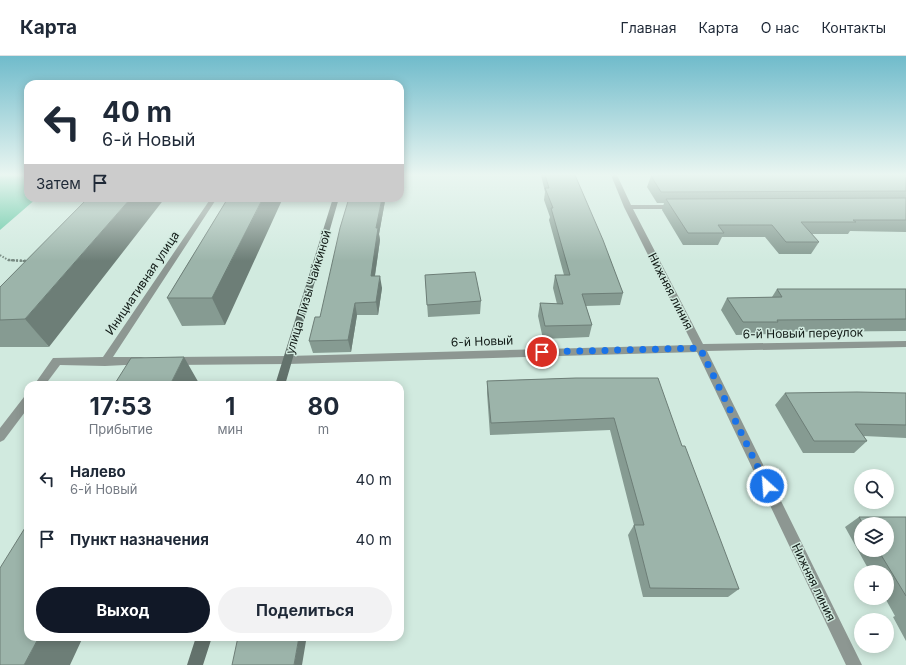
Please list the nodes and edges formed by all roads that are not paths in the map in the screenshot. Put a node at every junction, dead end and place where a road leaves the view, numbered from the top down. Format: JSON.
{"nodes":[{"id":1,"x":210,"y":203,"type":"edge"},
{"id":2,"x":334,"y":203,"type":"edge"},
{"id":3,"x":626,"y":203,"type":"edge"},
{"id":4,"x":684,"y":206,"type":"edge"},
{"id":5,"x":628,"y":207,"type":"junction"},
{"id":6,"x":906,"y":344,"type":"edge"},
{"id":7,"x":700,"y":348,"type":"junction"},
{"id":8,"x":288,"y":360,"type":"junction"},
{"id":9,"x":105,"y":362,"type":"junction"},
{"id":10,"x":42,"y":381,"type":"edge"},
{"id":11,"x":281,"y":381,"type":"edge"},
{"id":12,"x":24,"y":405,"type":"edge"},
{"id":13,"x":0,"y":437,"type":"edge"},
{"id":14,"x":203,"y":641,"type":"edge"},
{"id":15,"x":196,"y":665,"type":"edge"},
{"id":16,"x":854,"y":665,"type":"edge"}],
"edges":[{"from":1,"to":9,"type":"street","name":"Инициативная улица"},
{"from":2,"to":8,"type":"main road","name":"улица Лизы Чайкиной"},
{"from":3,"to":5,"type":"street","name":"Нижняя линия"},
{"from":4,"to":5,"type":"street"},
{"from":5,"to":7,"type":"street","name":"Нижняя линия"},
{"from":6,"to":7,"type":"street","name":"6-й Новый переулок"},
{"from":7,"to":8,"type":"street","name":"6-й Новый"},
{"from":7,"to":16,"type":"street","name":"Нижняя линия"},
{"from":8,"to":9,"type":"street"},
{"from":8,"to":11,"type":"main road","name":"улица Лизы Чайкиной"},
{"from":9,"to":10,"type":"street"},
{"from":12,"to":13,"type":"street"},
{"from":14,"to":15,"type":"main road"}]}
